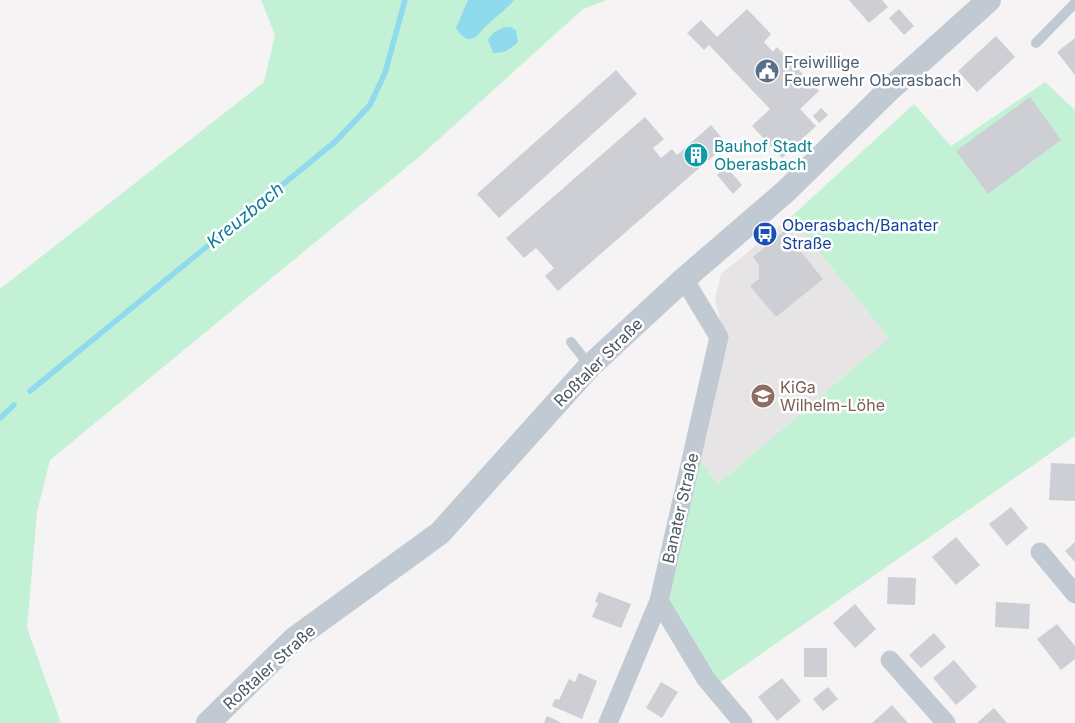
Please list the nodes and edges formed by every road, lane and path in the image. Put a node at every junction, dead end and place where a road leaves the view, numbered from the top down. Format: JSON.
{"nodes":[{"id":1,"x":989,"y":0,"type":"edge"},
{"id":2,"x":1075,"y":3,"type":"edge"},
{"id":3,"x":1036,"y":43,"type":"dead end"},
{"id":4,"x":684,"y":279,"type":"junction"},
{"id":5,"x":571,"y":342,"type":"dead end"},
{"id":6,"x":590,"y":366,"type":"junction"},
{"id":7,"x":1040,"y":552,"type":"dead end"},
{"id":8,"x":1075,"y":594,"type":"edge"},
{"id":9,"x":659,"y":601,"type":"junction"},
{"id":10,"x":890,"y":660,"type":"dead end"},
{"id":11,"x":208,"y":723,"type":"edge"},
{"id":12,"x":608,"y":723,"type":"edge"},
{"id":13,"x":743,"y":723,"type":"edge"},
{"id":14,"x":946,"y":723,"type":"edge"}],
"edges":[{"from":1,"to":4,"type":"street","name":"Roßtaler Straße"},
{"from":2,"to":3,"type":"lane"},
{"from":4,"to":6,"type":"street","name":"Roßtaler Straße"},
{"from":4,"to":9,"type":"street","name":"Banater Straße"},
{"from":5,"to":6,"type":"lane"},
{"from":6,"to":11,"type":"street","name":"Roßtaler Straße"},
{"from":7,"to":8,"type":"street"},
{"from":9,"to":12,"type":"street","name":"Banater Straße"},
{"from":9,"to":13,"type":"street"},
{"from":10,"to":14,"type":"street"}]}
